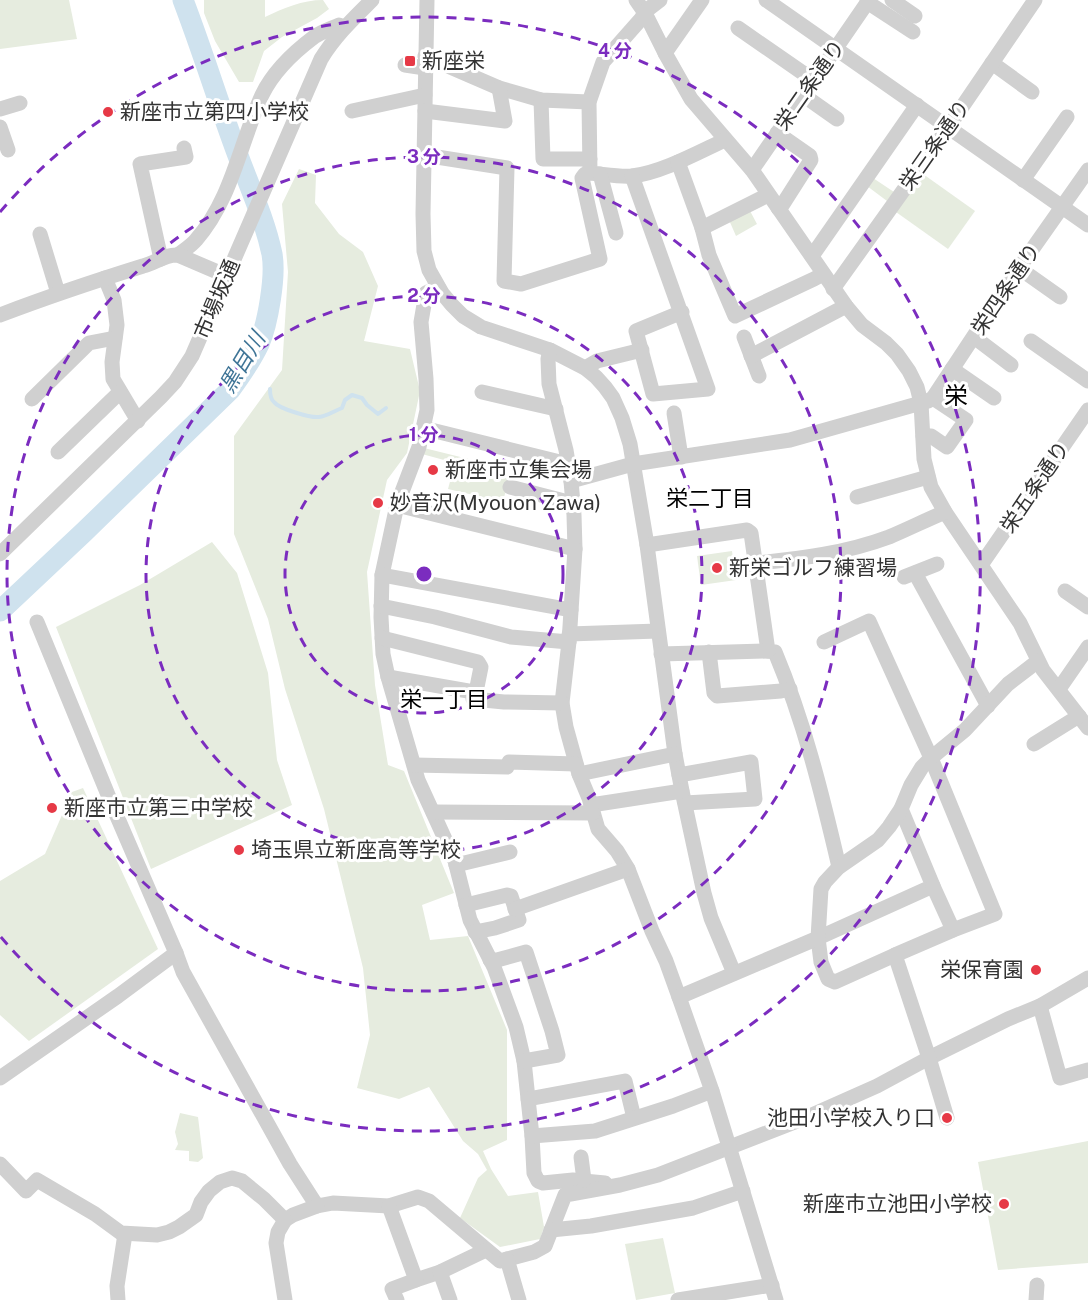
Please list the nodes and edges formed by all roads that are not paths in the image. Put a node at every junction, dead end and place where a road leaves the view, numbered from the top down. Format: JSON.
{"nodes":[{"id":1,"x":372,"y":0,"type":"edge"},
{"id":2,"x":427,"y":0,"type":"edge"},
{"id":3,"x":660,"y":0,"type":"edge"},
{"id":4,"x":702,"y":0,"type":"edge"},
{"id":5,"x":766,"y":0,"type":"edge"},
{"id":6,"x":892,"y":0,"type":"edge"},
{"id":7,"x":1035,"y":0,"type":"edge"},
{"id":8,"x":868,"y":1,"type":"edge"},
{"id":9,"x":641,"y":7,"type":"edge"},
{"id":10,"x":915,"y":16,"type":"dead end"},
{"id":11,"x":345,"y":27,"type":"junction"},
{"id":12,"x":738,"y":28,"type":"dead end"},
{"id":13,"x":913,"y":32,"type":"dead end"},
{"id":14,"x":836,"y":48,"type":"junction"},
{"id":15,"x":665,"y":53,"type":"junction"},
{"id":16,"x":425,"y":62,"type":"junction"},
{"id":17,"x":992,"y":63,"type":"junction"},
{"id":18,"x":405,"y":66,"type":"dead end"},
{"id":19,"x":813,"y":80,"type":"junction"},
{"id":20,"x":499,"y":88,"type":"junction"},
{"id":21,"x":1032,"y":92,"type":"dead end"},
{"id":22,"x":425,"y":94,"type":"junction"},
{"id":23,"x":803,"y":95,"type":"junction"},
{"id":24,"x":541,"y":100,"type":"junction"},
{"id":25,"x":589,"y":102,"type":"junction"},
{"id":26,"x":20,"y":103,"type":"dead end"},
{"id":27,"x":917,"y":105,"type":"junction"},
{"id":28,"x":0,"y":108,"type":"edge"},
{"id":29,"x":352,"y":111,"type":"dead end"},
{"id":30,"x":425,"y":111,"type":"junction"},
{"id":31,"x":1067,"y":117,"type":"dead end"},
{"id":32,"x":837,"y":119,"type":"dead end"},
{"id":33,"x":0,"y":127,"type":"edge"},
{"id":34,"x":949,"y":127,"type":"junction"},
{"id":35,"x":777,"y":133,"type":"junction"},
{"id":36,"x":725,"y":140,"type":"junction"},
{"id":37,"x":184,"y":148,"type":"dead end"},
{"id":38,"x":8,"y":150,"type":"dead end"},
{"id":39,"x":424,"y":155,"type":"junction"},
{"id":40,"x":678,"y":162,"type":"junction"},
{"id":41,"x":593,"y":169,"type":"junction"},
{"id":42,"x":752,"y":170,"type":"junction"},
{"id":43,"x":1088,"y":170,"type":"edge"},
{"id":44,"x":632,"y":176,"type":"junction"},
{"id":45,"x":1023,"y":180,"type":"junction"},
{"id":46,"x":768,"y":195,"type":"junction"},
{"id":47,"x":1062,"y":207,"type":"junction"},
{"id":48,"x":778,"y":208,"type":"junction"},
{"id":49,"x":1088,"y":225,"type":"edge"},
{"id":50,"x":702,"y":228,"type":"junction"},
{"id":51,"x":616,"y":233,"type":"dead end"},
{"id":52,"x":40,"y":234,"type":"dead end"},
{"id":53,"x":178,"y":255,"type":"junction"},
{"id":54,"x":812,"y":256,"type":"junction"},
{"id":55,"x":161,"y":259,"type":"junction"},
{"id":56,"x":1019,"y":268,"type":"junction"},
{"id":57,"x":230,"y":269,"type":"junction"},
{"id":58,"x":823,"y":273,"type":"junction"},
{"id":59,"x":105,"y":278,"type":"junction"},
{"id":60,"x":438,"y":287,"type":"junction"},
{"id":61,"x":834,"y":289,"type":"junction"},
{"id":62,"x":58,"y":293,"type":"junction"},
{"id":63,"x":1060,"y":297,"type":"dead end"},
{"id":64,"x":846,"y":306,"type":"junction"},
{"id":65,"x":682,"y":312,"type":"junction"},
{"id":66,"x":0,"y":315,"type":"edge"},
{"id":67,"x":744,"y":337,"type":"dead end"},
{"id":68,"x":974,"y":337,"type":"junction"},
{"id":69,"x":115,"y":339,"type":"junction"},
{"id":70,"x":1031,"y":341,"type":"dead end"},
{"id":71,"x":550,"y":350,"type":"junction"},
{"id":72,"x":642,"y":350,"type":"junction"},
{"id":73,"x":751,"y":356,"type":"junction"},
{"id":74,"x":1011,"y":364,"type":"dead end"},
{"id":75,"x":585,"y":368,"type":"junction"},
{"id":76,"x":952,"y":369,"type":"junction"},
{"id":77,"x":759,"y":376,"type":"dead end"},
{"id":78,"x":1088,"y":381,"type":"edge"},
{"id":79,"x":120,"y":392,"type":"junction"},
{"id":80,"x":482,"y":392,"type":"dead end"},
{"id":81,"x":994,"y":398,"type":"dead end"},
{"id":82,"x":32,"y":399,"type":"dead end"},
{"id":83,"x":927,"y":401,"type":"junction"},
{"id":84,"x":556,"y":409,"type":"junction"},
{"id":85,"x":674,"y":413,"type":"dead end"},
{"id":86,"x":1086,"y":417,"type":"edge"},
{"id":87,"x":138,"y":421,"type":"junction"},
{"id":88,"x":423,"y":428,"type":"junction"},
{"id":89,"x":923,"y":436,"type":"junction"},
{"id":90,"x":58,"y":452,"type":"dead end"},
{"id":91,"x":681,"y":457,"type":"junction"},
{"id":92,"x":568,"y":464,"type":"junction"},
{"id":93,"x":633,"y":464,"type":"junction"},
{"id":94,"x":928,"y":477,"type":"junction"},
{"id":95,"x":571,"y":481,"type":"junction"},
{"id":96,"x":510,"y":487,"type":"dead end"},
{"id":97,"x":856,"y":497,"type":"dead end"},
{"id":98,"x":572,"y":503,"type":"junction"},
{"id":99,"x":397,"y":505,"type":"junction"},
{"id":100,"x":945,"y":512,"type":"junction"},
{"id":101,"x":647,"y":545,"type":"junction"},
{"id":102,"x":575,"y":549,"type":"junction"},
{"id":103,"x":0,"y":554,"type":"edge"},
{"id":104,"x":756,"y":563,"type":"junction"},
{"id":105,"x":937,"y":564,"type":"dead end"},
{"id":106,"x":981,"y":565,"type":"junction"},
{"id":107,"x":382,"y":575,"type":"junction"},
{"id":108,"x":1065,"y":591,"type":"dead end"},
{"id":109,"x":381,"y":606,"type":"junction"},
{"id":110,"x":1088,"y":607,"type":"edge"},
{"id":111,"x":571,"y":610,"type":"junction"},
{"id":112,"x":37,"y":622,"type":"dead end"},
{"id":113,"x":658,"y":631,"type":"junction"},
{"id":114,"x":382,"y":638,"type":"junction"},
{"id":115,"x":569,"y":638,"type":"junction"},
{"id":116,"x":824,"y":642,"type":"dead end"},
{"id":117,"x":1088,"y":647,"type":"edge"},
{"id":118,"x":768,"y":651,"type":"junction"},
{"id":119,"x":709,"y":652,"type":"junction"},
{"id":120,"x":661,"y":654,"type":"junction"},
{"id":121,"x":1038,"y":660,"type":"junction"},
{"id":122,"x":388,"y":677,"type":"junction"},
{"id":123,"x":790,"y":689,"type":"junction"},
{"id":124,"x":1059,"y":689,"type":"junction"},
{"id":125,"x":474,"y":692,"type":"junction"},
{"id":126,"x":562,"y":703,"type":"junction"},
{"id":127,"x":988,"y":706,"type":"junction"},
{"id":128,"x":1085,"y":724,"type":"edge"},
{"id":129,"x":1034,"y":744,"type":"dead end"},
{"id":130,"x":675,"y":754,"type":"junction"},
{"id":131,"x":931,"y":758,"type":"junction"},
{"id":132,"x":414,"y":765,"type":"junction"},
{"id":133,"x":578,"y":769,"type":"junction"},
{"id":134,"x":679,"y":775,"type":"junction"},
{"id":135,"x":683,"y":797,"type":"junction"},
{"id":136,"x":900,"y":808,"type":"junction"},
{"id":137,"x":592,"y":809,"type":"junction"},
{"id":138,"x":433,"y":812,"type":"junction"},
{"id":139,"x":510,"y":852,"type":"dead end"},
{"id":140,"x":456,"y":865,"type":"junction"},
{"id":141,"x":839,"y":867,"type":"junction"},
{"id":142,"x":628,"y":869,"type":"junction"},
{"id":143,"x":933,"y":886,"type":"junction"},
{"id":144,"x":466,"y":905,"type":"junction"},
{"id":145,"x":515,"y":909,"type":"junction"},
{"id":146,"x":953,"y":930,"type":"junction"},
{"id":147,"x":475,"y":932,"type":"junction"},
{"id":148,"x":818,"y":938,"type":"junction"},
{"id":149,"x":176,"y":953,"type":"junction"},
{"id":150,"x":895,"y":955,"type":"junction"},
{"id":151,"x":490,"y":960,"type":"junction"},
{"id":152,"x":734,"y":973,"type":"junction"},
{"id":153,"x":1087,"y":982,"type":"edge"},
{"id":154,"x":679,"y":997,"type":"junction"},
{"id":155,"x":1040,"y":1006,"type":"junction"},
{"id":156,"x":929,"y":1058,"type":"junction"},
{"id":157,"x":524,"y":1061,"type":"junction"},
{"id":158,"x":1088,"y":1070,"type":"edge"},
{"id":159,"x":0,"y":1078,"type":"edge"},
{"id":160,"x":712,"y":1090,"type":"junction"},
{"id":161,"x":528,"y":1100,"type":"junction"},
{"id":162,"x":634,"y":1118,"type":"junction"},
{"id":163,"x":947,"y":1118,"type":"dead end"},
{"id":164,"x":532,"y":1136,"type":"junction"},
{"id":165,"x":730,"y":1146,"type":"junction"},
{"id":166,"x":581,"y":1157,"type":"dead end"},
{"id":167,"x":0,"y":1164,"type":"edge"},
{"id":168,"x":584,"y":1180,"type":"junction"},
{"id":169,"x":620,"y":1185,"type":"junction"},
{"id":170,"x":743,"y":1191,"type":"junction"},
{"id":171,"x":317,"y":1206,"type":"junction"},
{"id":172,"x":389,"y":1206,"type":"junction"},
{"id":173,"x":285,"y":1220,"type":"junction"},
{"id":174,"x":551,"y":1230,"type":"junction"},
{"id":175,"x":124,"y":1234,"type":"junction"},
{"id":176,"x":486,"y":1250,"type":"junction"},
{"id":177,"x":507,"y":1259,"type":"junction"},
{"id":178,"x":440,"y":1272,"type":"junction"},
{"id":179,"x":416,"y":1280,"type":"junction"},
{"id":180,"x":772,"y":1284,"type":"junction"},
{"id":181,"x":118,"y":1300,"type":"edge"},
{"id":182,"x":285,"y":1300,"type":"edge"},
{"id":183,"x":396,"y":1300,"type":"edge"},
{"id":184,"x":450,"y":1300,"type":"edge"},
{"id":185,"x":519,"y":1300,"type":"edge"},
{"id":186,"x":678,"y":1300,"type":"edge"},
{"id":187,"x":776,"y":1300,"type":"edge"}],
"edges":[{"from":1,"to":11,"type":"street","name":"市場坂通"},
{"from":2,"to":16,"type":"street"},
{"from":3,"to":9,"type":"street"},
{"from":4,"to":15,"type":"street"},
{"from":5,"to":14,"type":"street"},
{"from":6,"to":10,"type":"street"},
{"from":7,"to":17,"type":"street","name":"栄三条通り"},
{"from":8,"to":13,"type":"street"},
{"from":8,"to":14,"type":"street","name":"栄二条通り"},
{"from":9,"to":15,"type":"street"},
{"from":9,"to":25,"type":"street"},
{"from":11,"to":53,"type":"street"},
{"from":11,"to":57,"type":"street","name":"市場坂通"},
{"from":12,"to":19,"type":"street"},
{"from":14,"to":19,"type":"street","name":"栄二条通り"},
{"from":14,"to":27,"type":"street"},
{"from":15,"to":36,"type":"street"},
{"from":16,"to":18,"type":"street"},
{"from":16,"to":20,"type":"street"},
{"from":16,"to":22,"type":"street"},
{"from":17,"to":21,"type":"street"},
{"from":17,"to":34,"type":"street","name":"栄三条通り"},
{"from":19,"to":23,"type":"street","name":"栄二条通り"},
{"from":20,"to":24,"type":"street"},
{"from":20,"to":30,"type":"street"},
{"from":22,"to":29,"type":"street"},
{"from":22,"to":30,"type":"street"},
{"from":23,"to":32,"type":"street"},
{"from":23,"to":35,"type":"street","name":"栄二条通り"},
{"from":24,"to":25,"type":"street"},
{"from":24,"to":41,"type":"street"},
{"from":25,"to":41,"type":"street"},
{"from":26,"to":28,"type":"street"},
{"from":27,"to":34,"type":"street"},
{"from":27,"to":54,"type":"street"},
{"from":30,"to":39,"type":"street"},
{"from":31,"to":45,"type":"street"},
{"from":33,"to":38,"type":"street"},
{"from":34,"to":45,"type":"street"},
{"from":34,"to":61,"type":"street","name":"栄三条通り"},
{"from":35,"to":42,"type":"street","name":"栄二条通り"},
{"from":35,"to":48,"type":"street"},
{"from":36,"to":40,"type":"street"},
{"from":36,"to":42,"type":"street"},
{"from":37,"to":55,"type":"street"},
{"from":39,"to":41,"type":"street"},
{"from":39,"to":60,"type":"street"},
{"from":40,"to":44,"type":"street"},
{"from":40,"to":50,"type":"street"},
{"from":41,"to":44,"type":"street"},
{"from":41,"to":51,"type":"street"},
{"from":42,"to":46,"type":"street"},
{"from":43,"to":47,"type":"street","name":"栄四条通り"},
{"from":44,"to":65,"type":"street"},
{"from":45,"to":47,"type":"street"},
{"from":46,"to":48,"type":"street"},
{"from":46,"to":50,"type":"street"},
{"from":47,"to":49,"type":"street"},
{"from":47,"to":56,"type":"street","name":"栄四条通り"},
{"from":48,"to":54,"type":"street"},
{"from":50,"to":58,"type":"street"},
{"from":52,"to":62,"type":"street"},
{"from":53,"to":55,"type":"street"},
{"from":53,"to":57,"type":"street"},
{"from":54,"to":58,"type":"street"},
{"from":55,"to":59,"type":"street"},
{"from":56,"to":63,"type":"street"},
{"from":56,"to":68,"type":"street","name":"栄四条通り"},
{"from":57,"to":87,"type":"street","name":"市場坂通"},
{"from":58,"to":61,"type":"street"},
{"from":59,"to":62,"type":"street"},
{"from":59,"to":69,"type":"street"},
{"from":60,"to":71,"type":"street"},
{"from":60,"to":88,"type":"street"},
{"from":61,"to":64,"type":"street"},
{"from":62,"to":66,"type":"street"},
{"from":64,"to":73,"type":"street"},
{"from":64,"to":83,"type":"street"},
{"from":65,"to":72,"type":"street"},
{"from":65,"to":72,"type":"street"},
{"from":67,"to":73,"type":"street"},
{"from":68,"to":74,"type":"street"},
{"from":68,"to":76,"type":"street","name":"栄四条通り"},
{"from":69,"to":79,"type":"street"},
{"from":69,"to":82,"type":"street"},
{"from":70,"to":78,"type":"street"},
{"from":71,"to":75,"type":"street"},
{"from":71,"to":84,"type":"street"},
{"from":72,"to":75,"type":"street"},
{"from":73,"to":77,"type":"street"},
{"from":75,"to":93,"type":"street"},
{"from":76,"to":81,"type":"street"},
{"from":76,"to":83,"type":"street","name":"栄四条通り"},
{"from":79,"to":87,"type":"street"},
{"from":79,"to":90,"type":"street"},
{"from":80,"to":84,"type":"street"},
{"from":83,"to":89,"type":"street"},
{"from":83,"to":89,"type":"street"},
{"from":83,"to":91,"type":"street"},
{"from":84,"to":92,"type":"street"},
{"from":85,"to":91,"type":"street"},
{"from":86,"to":106,"type":"street","name":"栄五条通り"},
{"from":87,"to":103,"type":"street","name":"市場坂通"},
{"from":88,"to":92,"type":"street"},
{"from":88,"to":99,"type":"street"},
{"from":89,"to":94,"type":"street"},
{"from":91,"to":93,"type":"street"},
{"from":92,"to":95,"type":"street"},
{"from":93,"to":95,"type":"street"},
{"from":93,"to":101,"type":"street"},
{"from":94,"to":97,"type":"street"},
{"from":94,"to":100,"type":"street"},
{"from":95,"to":98,"type":"street"},
{"from":96,"to":98,"type":"street"},
{"from":98,"to":102,"type":"street"},
{"from":99,"to":102,"type":"street"},
{"from":99,"to":107,"type":"street"},
{"from":100,"to":104,"type":"street"},
{"from":100,"to":106,"type":"street"},
{"from":101,"to":104,"type":"street"},
{"from":101,"to":113,"type":"street"},
{"from":102,"to":111,"type":"street"},
{"from":104,"to":118,"type":"street"},
{"from":105,"to":127,"type":"street"},
{"from":106,"to":121,"type":"street"},
{"from":107,"to":109,"type":"street"},
{"from":107,"to":111,"type":"street"},
{"from":108,"to":110,"type":"street"},
{"from":109,"to":114,"type":"street"},
{"from":109,"to":115,"type":"street"},
{"from":111,"to":115,"type":"street"},
{"from":112,"to":149,"type":"street"},
{"from":113,"to":115,"type":"street"},
{"from":113,"to":120,"type":"street"},
{"from":114,"to":122,"type":"street"},
{"from":114,"to":125,"type":"street"},
{"from":115,"to":126,"type":"street"},
{"from":116,"to":131,"type":"street"},
{"from":117,"to":124,"type":"street"},
{"from":118,"to":119,"type":"street"},
{"from":118,"to":123,"type":"street"},
{"from":119,"to":120,"type":"street"},
{"from":119,"to":123,"type":"street"},
{"from":120,"to":130,"type":"street"},
{"from":121,"to":124,"type":"street"},
{"from":121,"to":127,"type":"street"},
{"from":122,"to":125,"type":"street"},
{"from":122,"to":132,"type":"street"},
{"from":123,"to":141,"type":"street"},
{"from":124,"to":128,"type":"street"},
{"from":125,"to":126,"type":"street"},
{"from":126,"to":133,"type":"street"},
{"from":127,"to":131,"type":"street"},
{"from":128,"to":129,"type":"street"},
{"from":130,"to":133,"type":"street"},
{"from":130,"to":134,"type":"street"},
{"from":131,"to":136,"type":"street"},
{"from":131,"to":146,"type":"street"},
{"from":132,"to":133,"type":"street"},
{"from":132,"to":138,"type":"street"},
{"from":133,"to":137,"type":"street"},
{"from":134,"to":135,"type":"street"},
{"from":134,"to":135,"type":"street"},
{"from":135,"to":137,"type":"street"},
{"from":135,"to":152,"type":"street"},
{"from":136,"to":141,"type":"street"},
{"from":136,"to":143,"type":"street"},
{"from":137,"to":138,"type":"street"},
{"from":137,"to":142,"type":"street"},
{"from":138,"to":140,"type":"street"},
{"from":139,"to":140,"type":"street"},
{"from":140,"to":144,"type":"street"},
{"from":141,"to":148,"type":"street"},
{"from":142,"to":145,"type":"street"},
{"from":142,"to":154,"type":"street"},
{"from":143,"to":146,"type":"street"},
{"from":143,"to":148,"type":"street"},
{"from":144,"to":145,"type":"street"},
{"from":144,"to":147,"type":"street"},
{"from":145,"to":147,"type":"street"},
{"from":146,"to":150,"type":"street"},
{"from":147,"to":151,"type":"street"},
{"from":148,"to":150,"type":"street"},
{"from":148,"to":152,"type":"street"},
{"from":149,"to":159,"type":"street"},
{"from":149,"to":171,"type":"street"},
{"from":150,"to":156,"type":"street"},
{"from":151,"to":157,"type":"street"},
{"from":151,"to":157,"type":"street"},
{"from":152,"to":154,"type":"street"},
{"from":153,"to":155,"type":"street"},
{"from":154,"to":160,"type":"street"},
{"from":155,"to":156,"type":"street"},
{"from":155,"to":158,"type":"street"},
{"from":156,"to":163,"type":"street"},
{"from":156,"to":165,"type":"street"},
{"from":157,"to":161,"type":"street"},
{"from":160,"to":162,"type":"street"},
{"from":160,"to":165,"type":"street"},
{"from":161,"to":162,"type":"street"},
{"from":161,"to":164,"type":"street"},
{"from":162,"to":164,"type":"street"},
{"from":164,"to":168,"type":"street"},
{"from":165,"to":169,"type":"street"},
{"from":165,"to":170,"type":"street"},
{"from":166,"to":168,"type":"street"},
{"from":167,"to":175,"type":"street"},
{"from":168,"to":169,"type":"street"},
{"from":169,"to":174,"type":"street"},
{"from":170,"to":174,"type":"street"},
{"from":170,"to":180,"type":"street"},
{"from":171,"to":172,"type":"street"},
{"from":171,"to":173,"type":"street"},
{"from":172,"to":176,"type":"street"},
{"from":172,"to":179,"type":"street"},
{"from":173,"to":175,"type":"street"},
{"from":173,"to":182,"type":"street"},
{"from":174,"to":177,"type":"street"},
{"from":175,"to":181,"type":"street"},
{"from":176,"to":177,"type":"street"},
{"from":176,"to":178,"type":"street"},
{"from":177,"to":185,"type":"street"},
{"from":178,"to":179,"type":"street"},
{"from":178,"to":184,"type":"street"},
{"from":179,"to":183,"type":"street"},
{"from":180,"to":186,"type":"street"},
{"from":180,"to":187,"type":"street"}]}
